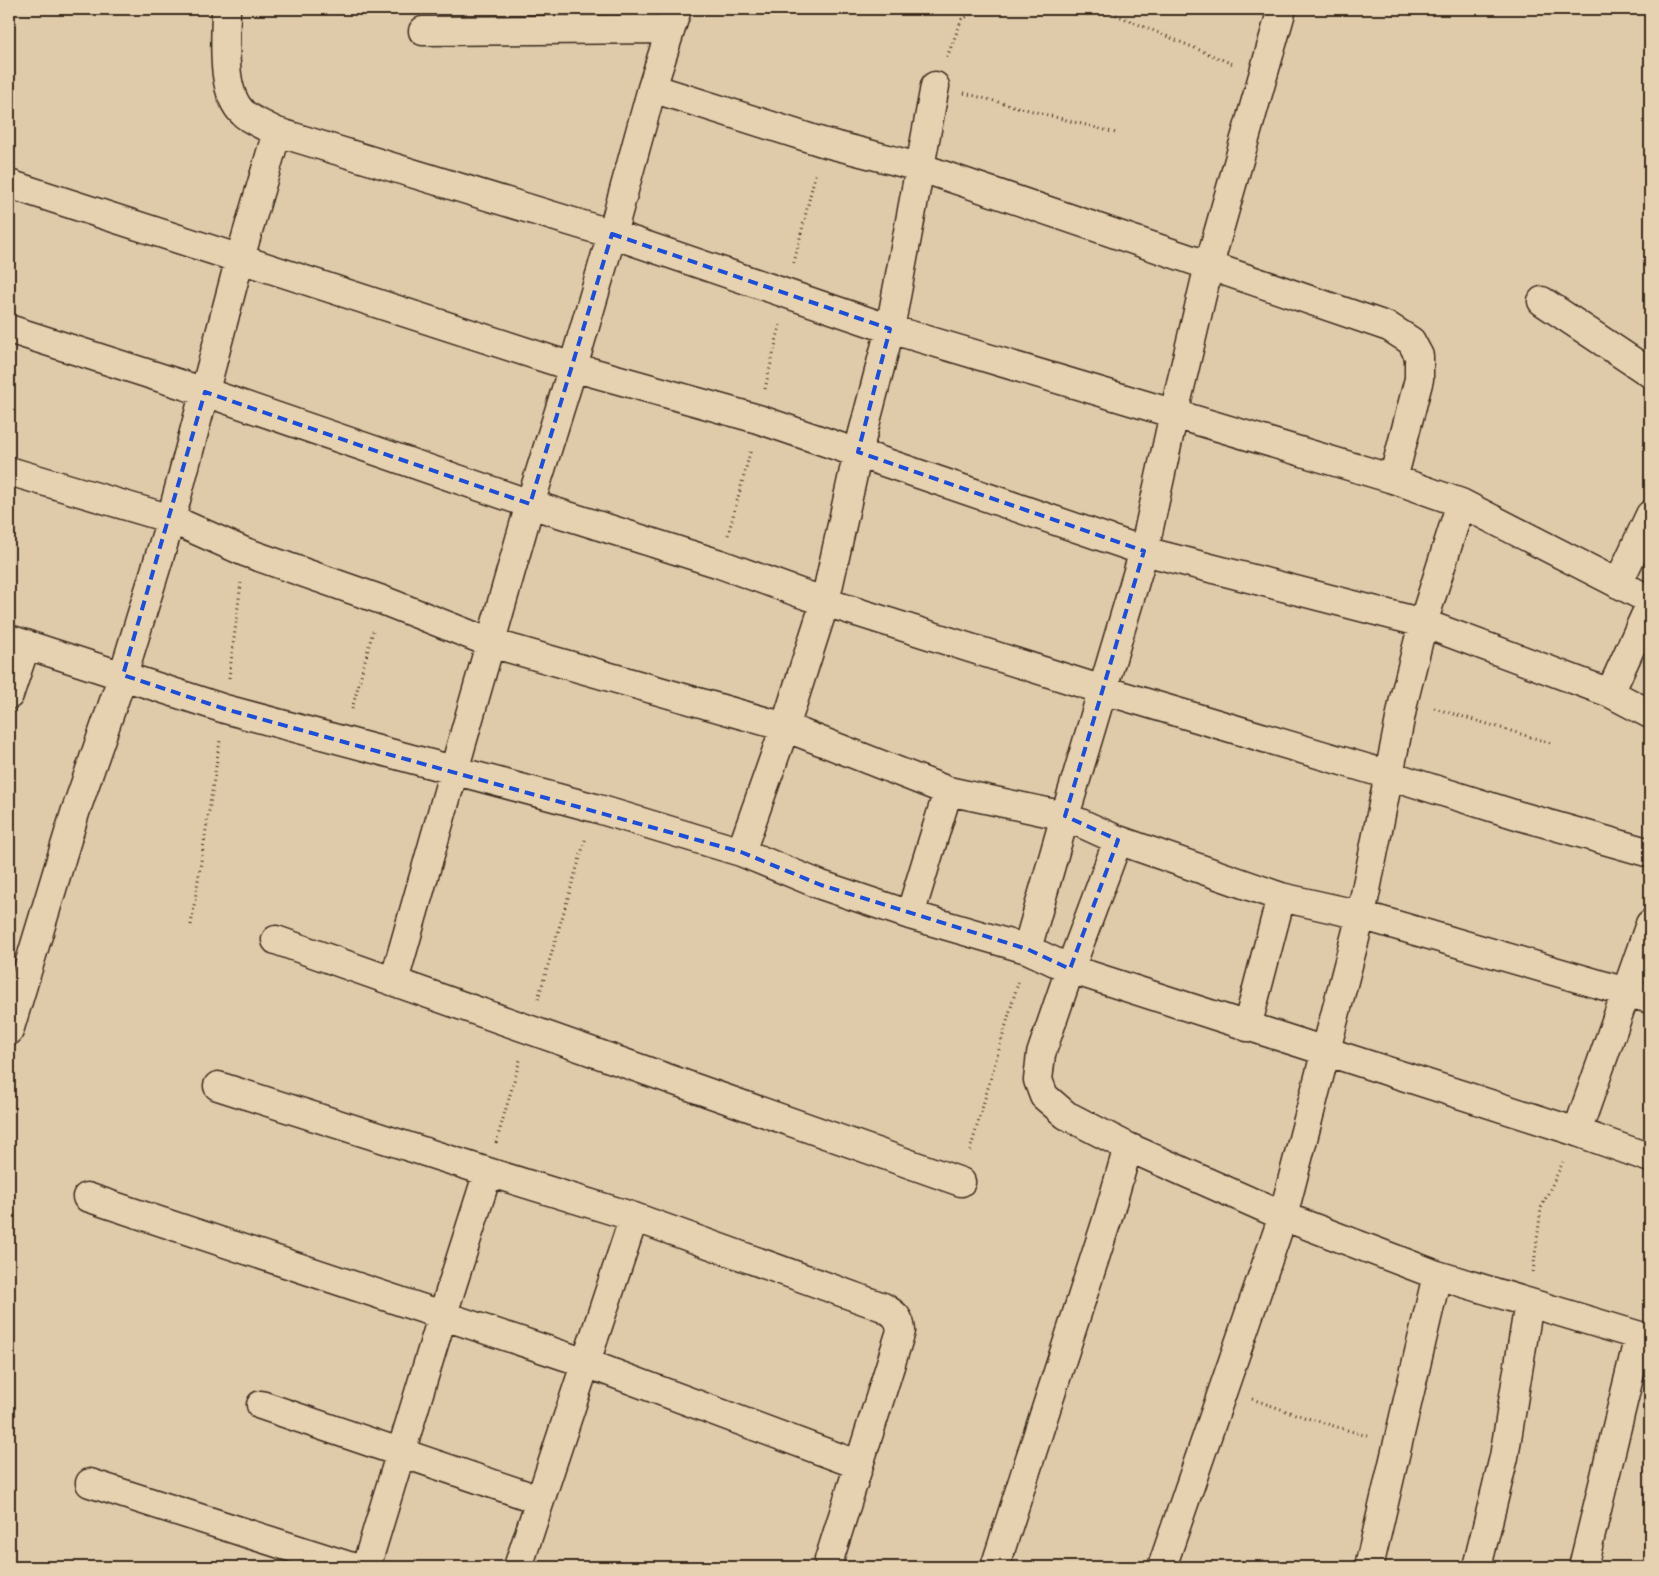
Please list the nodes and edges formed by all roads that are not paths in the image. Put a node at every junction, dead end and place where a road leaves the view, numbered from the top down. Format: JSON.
{"nodes":[{"id":1,"x":226,"y":9,"type":"edge"},
{"id":2,"x":1282,"y":9,"type":"edge"},
{"id":3,"x":674,"y":19,"type":"edge"},
{"id":4,"x":423,"y":31,"type":"dead end"},
{"id":5,"x":935,"y":86,"type":"road end"},
{"id":6,"x":652,"y":88,"type":"junction"},
{"id":7,"x":276,"y":132,"type":"junction"},
{"id":8,"x":919,"y":167,"type":"junction"},
{"id":9,"x":9,"y":184,"type":"edge"},
{"id":10,"x":612,"y":234,"type":"junction"},
{"id":11,"x":240,"y":258,"type":"junction"},
{"id":12,"x":1209,"y":265,"type":"junction"},
{"id":13,"x":1542,"y":301,"type":"dead end"},
{"id":14,"x":9,"y":329,"type":"edge"},
{"id":15,"x":890,"y":329,"type":"junction"},
{"id":16,"x":573,"y":367,"type":"junction"},
{"id":17,"x":1650,"y":373,"type":"edge"},
{"id":18,"x":205,"y":392,"type":"junction"},
{"id":19,"x":1174,"y":413,"type":"junction"},
{"id":20,"x":858,"y":452,"type":"junction"},
{"id":21,"x":9,"y":471,"type":"edge"},
{"id":22,"x":1392,"y":479,"type":"junction"},
{"id":23,"x":1460,"y":503,"type":"junction"},
{"id":24,"x":530,"y":504,"type":"junction"},
{"id":25,"x":1650,"y":515,"type":"edge"},
{"id":26,"x":171,"y":519,"type":"junction"},
{"id":27,"x":1144,"y":551,"type":"junction"},
{"id":28,"x":1618,"y":584,"type":"junction"},
{"id":29,"x":1650,"y":600,"type":"edge"},
{"id":30,"x":825,"y":602,"type":"junction"},
{"id":31,"x":1650,"y":605,"type":"edge"},
{"id":32,"x":1423,"y":623,"type":"junction"},
{"id":33,"x":17,"y":642,"type":"edge"},
{"id":34,"x":491,"y":643,"type":"junction"},
{"id":35,"x":123,"y":675,"type":"junction"},
{"id":36,"x":1103,"y":690,"type":"junction"},
{"id":37,"x":1610,"y":693,"type":"junction"},
{"id":38,"x":9,"y":695,"type":"edge"},
{"id":39,"x":1650,"y":714,"type":"edge"},
{"id":40,"x":785,"y":727,"type":"junction"},
{"id":41,"x":455,"y":771,"type":"junction"},
{"id":42,"x":1389,"y":775,"type":"junction"},
{"id":43,"x":948,"y":791,"type":"junction"},
{"id":44,"x":1065,"y":816,"type":"junction"},
{"id":45,"x":1118,"y":840,"type":"junction"},
{"id":46,"x":741,"y":852,"type":"junction"},
{"id":47,"x":1650,"y":852,"type":"edge"},
{"id":48,"x":1281,"y":897,"type":"junction"},
{"id":49,"x":910,"y":915,"type":"junction"},
{"id":50,"x":1361,"y":915,"type":"junction"},
{"id":51,"x":1650,"y":924,"type":"edge"},
{"id":52,"x":276,"y":940,"type":"dead end"},
{"id":53,"x":1027,"y":949,"type":"junction"},
{"id":54,"x":1070,"y":969,"type":"junction"},
{"id":55,"x":394,"y":981,"type":"junction"},
{"id":56,"x":1638,"y":996,"type":"edge"},
{"id":57,"x":1247,"y":1027,"type":"junction"},
{"id":58,"x":9,"y":1031,"type":"edge"},
{"id":59,"x":1326,"y":1051,"type":"junction"},
{"id":60,"x":218,"y":1086,"type":"dead end"},
{"id":61,"x":1577,"y":1132,"type":"junction"},
{"id":62,"x":1128,"y":1147,"type":"junction"},
{"id":63,"x":1650,"y":1158,"type":"edge"},
{"id":64,"x":488,"y":1172,"type":"junction"},
{"id":65,"x":961,"y":1182,"type":"road end"},
{"id":66,"x":87,"y":1197,"type":"dead end"},
{"id":67,"x":1283,"y":1216,"type":"junction"},
{"id":68,"x":634,"y":1217,"type":"junction"},
{"id":69,"x":1438,"y":1275,"type":"junction"},
{"id":70,"x":1529,"y":1303,"type":"junction"},
{"id":71,"x":443,"y":1314,"type":"junction"},
{"id":72,"x":1645,"y":1338,"type":"edge"},
{"id":73,"x":586,"y":1363,"type":"junction"},
{"id":74,"x":260,"y":1405,"type":"dead end"},
{"id":75,"x":401,"y":1452,"type":"junction"},
{"id":76,"x":859,"y":1464,"type":"junction"},
{"id":77,"x":90,"y":1483,"type":"dead end"},
{"id":78,"x":540,"y":1500,"type":"junction"},
{"id":79,"x":829,"y":1560,"type":"dead end"},
{"id":80,"x":352,"y":1567,"type":"edge"},
{"id":81,"x":366,"y":1567,"type":"edge"},
{"id":82,"x":518,"y":1567,"type":"edge"},
{"id":83,"x":995,"y":1567,"type":"edge"},
{"id":84,"x":1162,"y":1567,"type":"edge"},
{"id":85,"x":1369,"y":1567,"type":"edge"},
{"id":86,"x":1476,"y":1567,"type":"edge"},
{"id":87,"x":1583,"y":1567,"type":"edge"}],
"edges":[{"from":1,"to":7,"type":"street"},
{"from":2,"to":12,"type":"street"},
{"from":3,"to":4,"type":"street"},
{"from":3,"to":6,"type":"street"},
{"from":5,"to":8,"type":"street"},
{"from":6,"to":8,"type":"street"},
{"from":6,"to":10,"type":"street"},
{"from":7,"to":10,"type":"street"},
{"from":7,"to":11,"type":"street"},
{"from":8,"to":12,"type":"street"},
{"from":8,"to":15,"type":"street"},
{"from":9,"to":11,"type":"street"},
{"from":10,"to":15,"type":"street"},
{"from":10,"to":16,"type":"street"},
{"from":11,"to":16,"type":"street"},
{"from":11,"to":18,"type":"street"},
{"from":12,"to":19,"type":"street"},
{"from":12,"to":22,"type":"street"},
{"from":13,"to":17,"type":"street"},
{"from":14,"to":18,"type":"street"},
{"from":15,"to":19,"type":"street"},
{"from":15,"to":20,"type":"street"},
{"from":16,"to":20,"type":"street"},
{"from":16,"to":24,"type":"street"},
{"from":18,"to":24,"type":"street"},
{"from":18,"to":26,"type":"street"},
{"from":19,"to":22,"type":"street"},
{"from":19,"to":27,"type":"street"},
{"from":20,"to":27,"type":"street"},
{"from":20,"to":30,"type":"street"},
{"from":21,"to":26,"type":"street"},
{"from":22,"to":23,"type":"street"},
{"from":23,"to":28,"type":"street"},
{"from":23,"to":32,"type":"street"},
{"from":24,"to":30,"type":"street"},
{"from":24,"to":34,"type":"street"},
{"from":25,"to":28,"type":"street"},
{"from":26,"to":34,"type":"street"},
{"from":26,"to":35,"type":"street"},
{"from":27,"to":32,"type":"street"},
{"from":27,"to":36,"type":"street"},
{"from":28,"to":29,"type":"street"},
{"from":30,"to":36,"type":"street"},
{"from":30,"to":40,"type":"street"},
{"from":31,"to":37,"type":"street"},
{"from":32,"to":37,"type":"street"},
{"from":32,"to":42,"type":"street"},
{"from":33,"to":35,"type":"street"},
{"from":33,"to":38,"type":"street"},
{"from":34,"to":40,"type":"street"},
{"from":34,"to":41,"type":"street"},
{"from":35,"to":41,"type":"street"},
{"from":35,"to":58,"type":"street"},
{"from":36,"to":42,"type":"street"},
{"from":36,"to":44,"type":"street"},
{"from":37,"to":39,"type":"street"},
{"from":40,"to":43,"type":"street"},
{"from":40,"to":46,"type":"street"},
{"from":41,"to":46,"type":"street"},
{"from":41,"to":55,"type":"street"},
{"from":42,"to":47,"type":"street"},
{"from":42,"to":50,"type":"street"},
{"from":43,"to":44,"type":"street"},
{"from":43,"to":49,"type":"street"},
{"from":44,"to":45,"type":"street"},
{"from":44,"to":53,"type":"street"},
{"from":45,"to":48,"type":"street"},
{"from":45,"to":54,"type":"street"},
{"from":46,"to":49,"type":"street"},
{"from":48,"to":50,"type":"street"},
{"from":48,"to":57,"type":"street"},
{"from":49,"to":53,"type":"street"},
{"from":50,"to":56,"type":"street"},
{"from":50,"to":59,"type":"street"},
{"from":51,"to":56,"type":"street"},
{"from":52,"to":55,"type":"street"},
{"from":53,"to":54,"type":"street"},
{"from":54,"to":57,"type":"street"},
{"from":54,"to":62,"type":"street"},
{"from":55,"to":65,"type":"street"},
{"from":56,"to":61,"type":"street"},
{"from":57,"to":59,"type":"street"},
{"from":59,"to":61,"type":"street"},
{"from":59,"to":67,"type":"street"},
{"from":60,"to":64,"type":"street"},
{"from":61,"to":63,"type":"street"},
{"from":62,"to":67,"type":"street"},
{"from":62,"to":83,"type":"street"},
{"from":64,"to":68,"type":"street"},
{"from":64,"to":71,"type":"street"},
{"from":66,"to":71,"type":"street"},
{"from":67,"to":69,"type":"street"},
{"from":67,"to":84,"type":"street"},
{"from":68,"to":73,"type":"street"},
{"from":68,"to":76,"type":"street"},
{"from":69,"to":70,"type":"street"},
{"from":69,"to":85,"type":"street"},
{"from":70,"to":72,"type":"street"},
{"from":70,"to":86,"type":"street"},
{"from":71,"to":73,"type":"street"},
{"from":71,"to":75,"type":"street"},
{"from":72,"to":87,"type":"street"},
{"from":73,"to":76,"type":"street"},
{"from":73,"to":78,"type":"street"},
{"from":74,"to":75,"type":"street"},
{"from":75,"to":78,"type":"street"},
{"from":75,"to":81,"type":"street"},
{"from":76,"to":79,"type":"street"},
{"from":77,"to":80,"type":"street"},
{"from":78,"to":82,"type":"street"}]}
